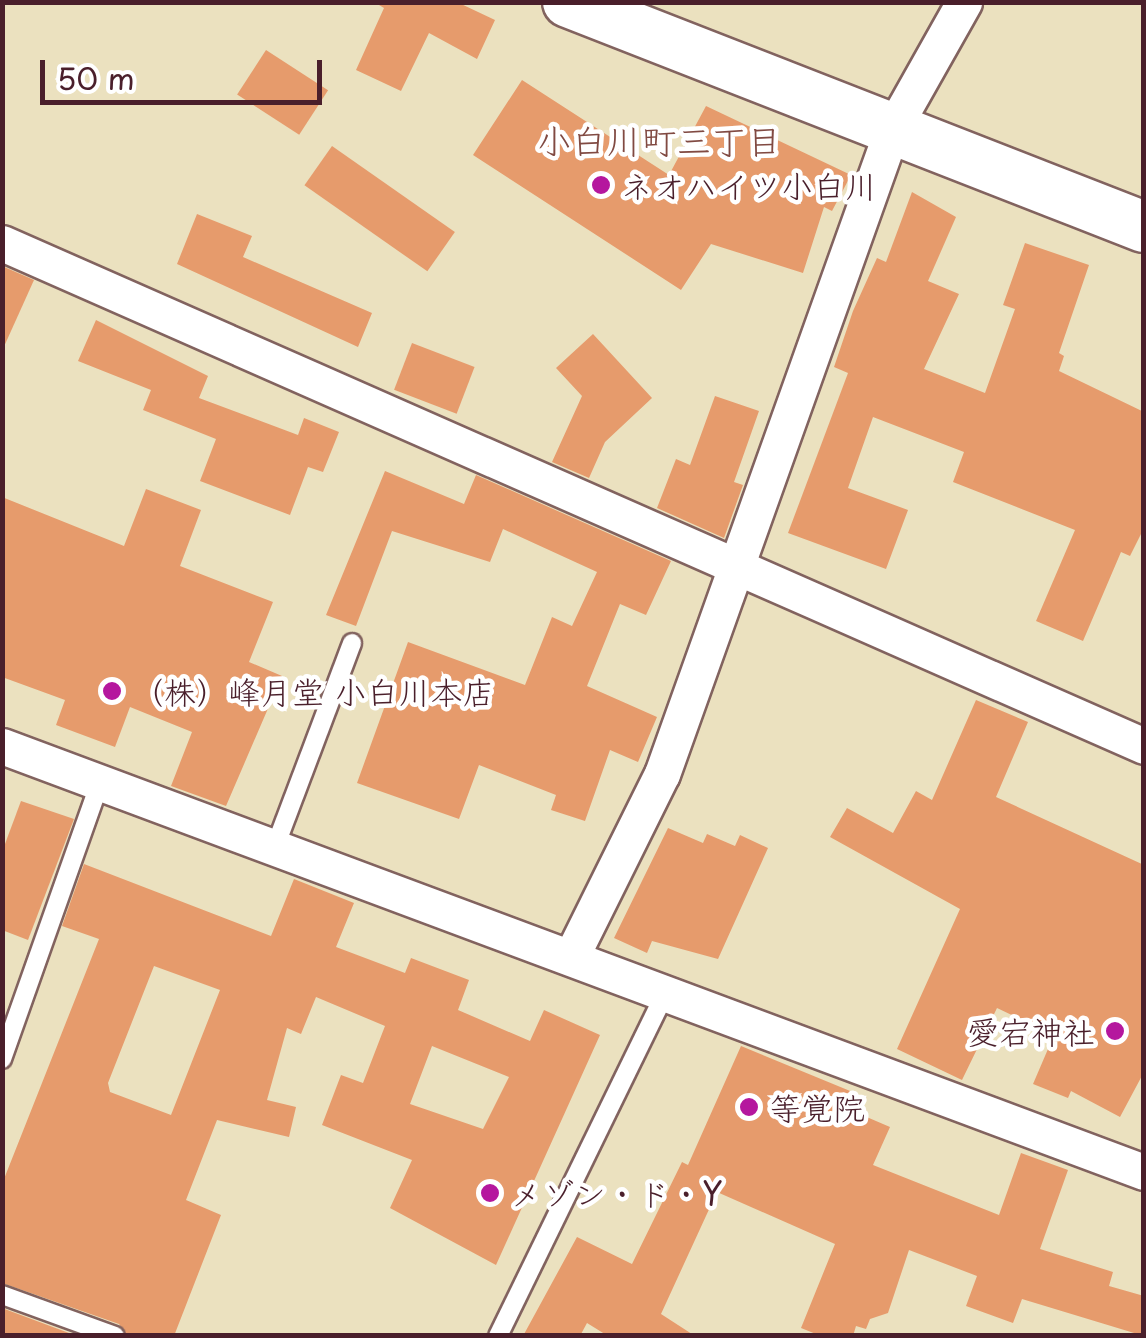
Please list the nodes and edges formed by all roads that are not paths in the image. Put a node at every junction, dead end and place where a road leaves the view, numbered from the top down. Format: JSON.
{"nodes":[{"id":1,"x":568,"y":2,"type":"edge"},
{"id":2,"x":964,"y":2,"type":"edge"},
{"id":3,"x":892,"y":130,"type":"junction"},
{"id":4,"x":1144,"y":228,"type":"edge"},
{"id":5,"x":2,"y":242,"type":"edge"},
{"id":6,"x":735,"y":568,"type":"junction"},
{"id":7,"x":352,"y":643,"type":"dead end"},
{"id":8,"x":2,"y":746,"type":"edge"},
{"id":9,"x":1144,"y":746,"type":"edge"},
{"id":10,"x":100,"y":782,"type":"junction"},
{"id":11,"x":274,"y":847,"type":"junction"},
{"id":12,"x":571,"y":957,"type":"junction"},
{"id":13,"x":665,"y":994,"type":"junction"},
{"id":14,"x":2,"y":1059,"type":"edge"},
{"id":15,"x":1144,"y":1172,"type":"edge"},
{"id":16,"x":2,"y":1294,"type":"edge"},
{"id":17,"x":116,"y":1336,"type":"edge"},
{"id":18,"x":498,"y":1336,"type":"edge"}],
"edges":[{"from":1,"to":3,"type":"street"},
{"from":2,"to":3,"type":"street"},
{"from":3,"to":4,"type":"street"},
{"from":3,"to":6,"type":"street"},
{"from":5,"to":6,"type":"street"},
{"from":6,"to":9,"type":"street"},
{"from":6,"to":12,"type":"street"},
{"from":7,"to":11,"type":"lane"},
{"from":8,"to":10,"type":"street"},
{"from":10,"to":11,"type":"street"},
{"from":10,"to":14,"type":"lane"},
{"from":11,"to":12,"type":"street"},
{"from":12,"to":13,"type":"street"},
{"from":13,"to":15,"type":"street"},
{"from":13,"to":18,"type":"lane"},
{"from":16,"to":17,"type":"lane"}]}
